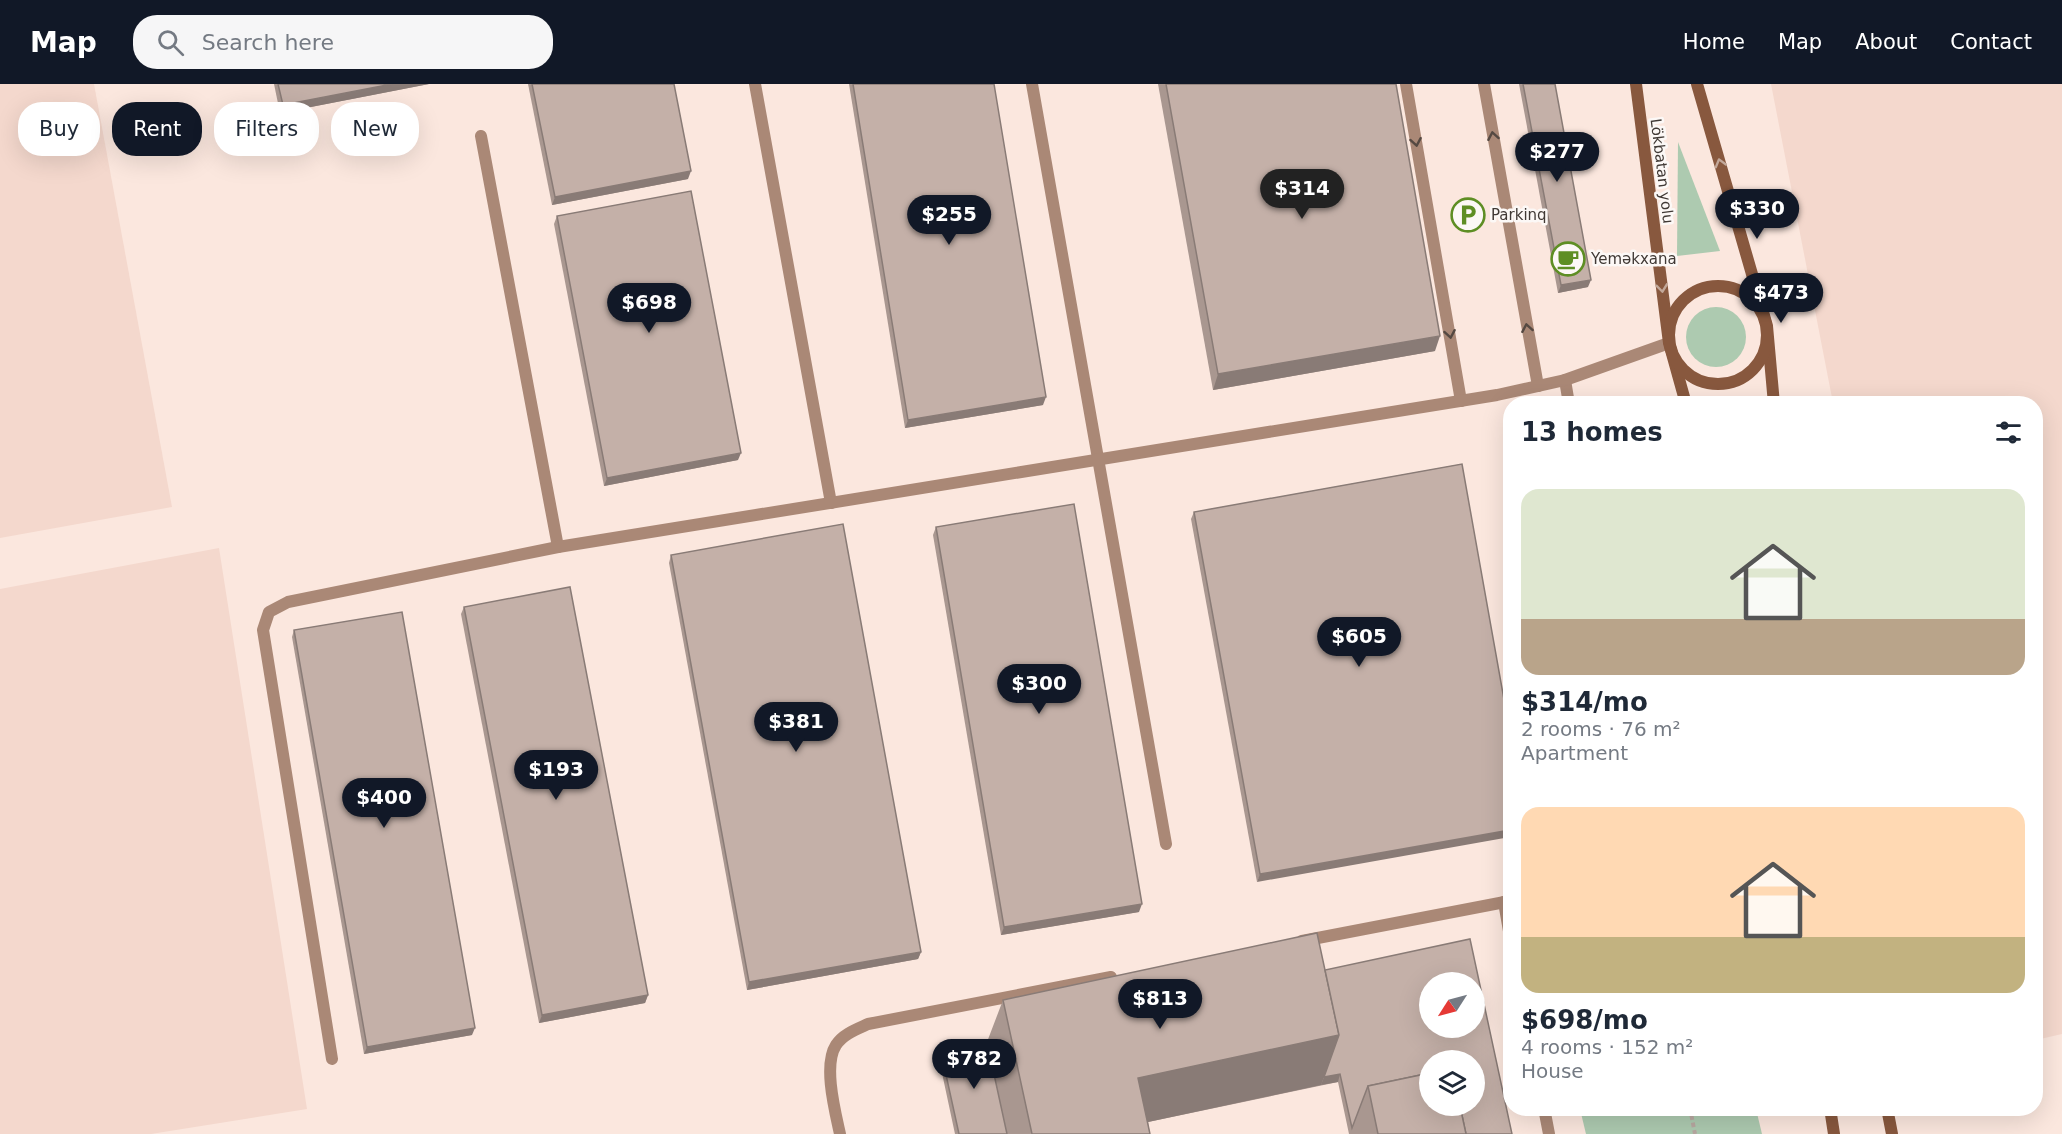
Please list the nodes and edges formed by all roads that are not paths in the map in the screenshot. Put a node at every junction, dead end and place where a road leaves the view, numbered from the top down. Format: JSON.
{"nodes":[{"id":1,"x":755,"y":84,"type":"edge"},
{"id":2,"x":1032,"y":84,"type":"edge"},
{"id":3,"x":1406,"y":84,"type":"edge"},
{"id":4,"x":1484,"y":84,"type":"edge"},
{"id":5,"x":1636,"y":84,"type":"edge"},
{"id":6,"x":1697,"y":84,"type":"edge"},
{"id":7,"x":481,"y":136,"type":"dead end"},
{"id":8,"x":1767,"y":326,"type":"junction"},
{"id":9,"x":1669,"y":343,"type":"junction"},
{"id":10,"x":1564,"y":380,"type":"junction"},
{"id":11,"x":1538,"y":386,"type":"junction"},
{"id":12,"x":1567,"y":396,"type":"edge"},
{"id":13,"x":1684,"y":396,"type":"edge"},
{"id":14,"x":1773,"y":396,"type":"edge"},
{"id":15,"x":1461,"y":401,"type":"junction"},
{"id":16,"x":1100,"y":460,"type":"junction"},
{"id":17,"x":831,"y":503,"type":"junction"},
{"id":18,"x":558,"y":547,"type":"junction"},
{"id":19,"x":1166,"y":844,"type":"dead end"},
{"id":20,"x":1503,"y":903,"type":"edge"},
{"id":21,"x":1285,"y":944,"type":"edge"},
{"id":22,"x":1123,"y":975,"type":"edge"},
{"id":23,"x":332,"y":1059,"type":"dead end"},
{"id":24,"x":1546,"y":1116,"type":"edge"},
{"id":25,"x":1831,"y":1116,"type":"edge"},
{"id":26,"x":1889,"y":1116,"type":"edge"},
{"id":27,"x":840,"y":1134,"type":"edge"},
{"id":28,"x":1549,"y":1134,"type":"edge"},
{"id":29,"x":1834,"y":1134,"type":"edge"},
{"id":30,"x":1892,"y":1134,"type":"edge"}],
"edges":[{"from":1,"to":17,"type":"street"},
{"from":2,"to":16,"type":"street"},
{"from":3,"to":15,"type":"street","one_way":true},
{"from":11,"to":4,"type":"street","one_way":true},
{"from":5,"to":9,"type":"main road","name":"Lökbatan yolu","one_way":true},
{"from":8,"to":6,"type":"main road","one_way":true},
{"from":7,"to":18,"type":"street"},
{"from":8,"to":9,"type":"main road"},
{"from":8,"to":9,"type":"main road"},
{"from":8,"to":14,"type":"main road"},
{"from":9,"to":10,"type":"street"},
{"from":9,"to":13,"type":"main road","name":"Lökbatan yolu"},
{"from":10,"to":11,"type":"street"},
{"from":10,"to":12,"type":"street"},
{"from":11,"to":15,"type":"street"},
{"from":15,"to":16,"type":"street"},
{"from":16,"to":17,"type":"street"},
{"from":16,"to":19,"type":"street"},
{"from":17,"to":18,"type":"street"},
{"from":18,"to":23,"type":"street"},
{"from":20,"to":21,"type":"street"},
{"from":22,"to":27,"type":"street"},
{"from":24,"to":28,"type":"street"},
{"from":25,"to":29,"type":"main road"},
{"from":26,"to":30,"type":"main road"}]}
